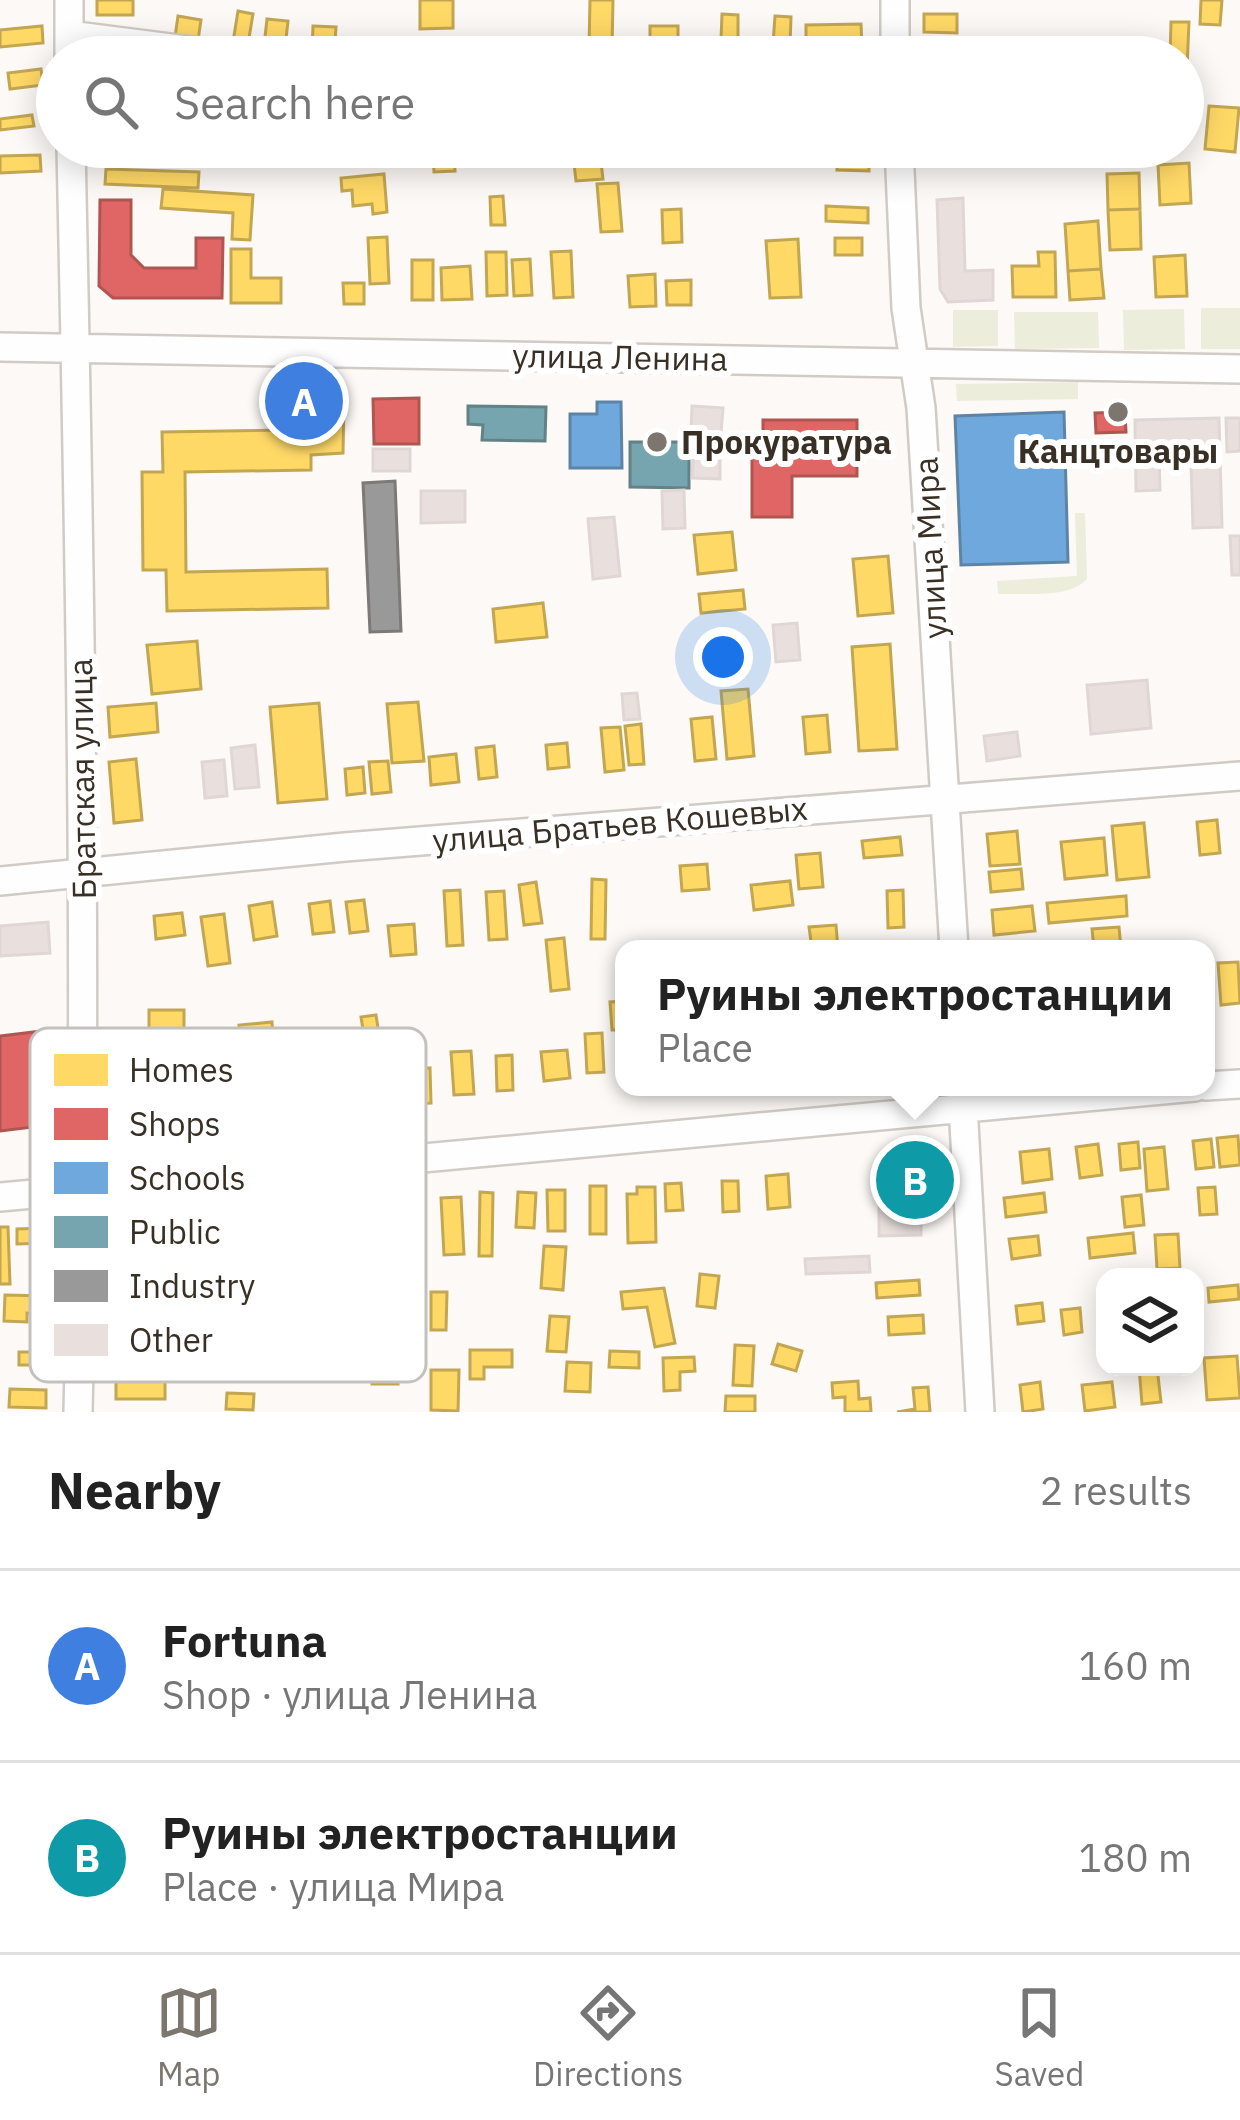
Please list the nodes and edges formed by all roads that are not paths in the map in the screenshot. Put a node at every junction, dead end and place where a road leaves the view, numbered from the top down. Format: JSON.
{"nodes":[{"id":1,"x":69,"y":0,"type":"edge"},
{"id":2,"x":895,"y":0,"type":"edge"},
{"id":3,"x":69,"y":36,"type":"edge"},
{"id":4,"x":895,"y":36,"type":"edge"},
{"id":5,"x":71,"y":168,"type":"edge"},
{"id":6,"x":900,"y":168,"type":"edge"},
{"id":7,"x":75,"y":346,"type":"junction"},
{"id":8,"x":0,"y":347,"type":"edge"},
{"id":9,"x":914,"y":363,"type":"junction"},
{"id":10,"x":1240,"y":369,"type":"edge"},
{"id":11,"x":1240,"y":776,"type":"edge"},
{"id":12,"x":945,"y":797,"type":"junction"},
{"id":13,"x":83,"y":875,"type":"junction"},
{"id":14,"x":0,"y":881,"type":"edge"},
{"id":15,"x":953,"y":940,"type":"edge"},
{"id":16,"x":83,"y":1028,"type":"edge"},
{"id":17,"x":1020,"y":1096,"type":"edge"},
{"id":18,"x":962,"y":1099,"type":"edge"},
{"id":19,"x":426,"y":1154,"type":"edge"},
{"id":20,"x":30,"y":1194,"type":"edge"},
{"id":21,"x":0,"y":1197,"type":"edge"},
{"id":22,"x":79,"y":1382,"type":"edge"},
{"id":23,"x":78,"y":1412,"type":"edge"},
{"id":24,"x":980,"y":1412,"type":"edge"}],
"edges":[{"from":1,"to":3,"type":"street"},
{"from":2,"to":4,"type":"street"},
{"from":5,"to":7,"type":"street","name":"Братская улица"},
{"from":6,"to":9,"type":"street","name":"улица Мира"},
{"from":7,"to":8,"type":"street","name":"улица Ленина"},
{"from":7,"to":9,"type":"street","name":"улица Ленина"},
{"from":7,"to":13,"type":"street","name":"Братская улица"},
{"from":9,"to":10,"type":"street","name":"улица Ленина"},
{"from":9,"to":12,"type":"street","name":"улица Мира"},
{"from":11,"to":12,"type":"street","name":"улица Братьев Кошевых"},
{"from":12,"to":13,"type":"street","name":"улица Братьев Кошевых"},
{"from":12,"to":15,"type":"street","name":"улица Мира"},
{"from":13,"to":14,"type":"street","name":"улица Братьев Кошевых"},
{"from":13,"to":16,"type":"street","name":"Братская улица"},
{"from":17,"to":18,"type":"street"},
{"from":18,"to":19,"type":"street"},
{"from":18,"to":24,"type":"street"},
{"from":20,"to":21,"type":"street"},
{"from":22,"to":23,"type":"street","name":"Братская улица"}]}
